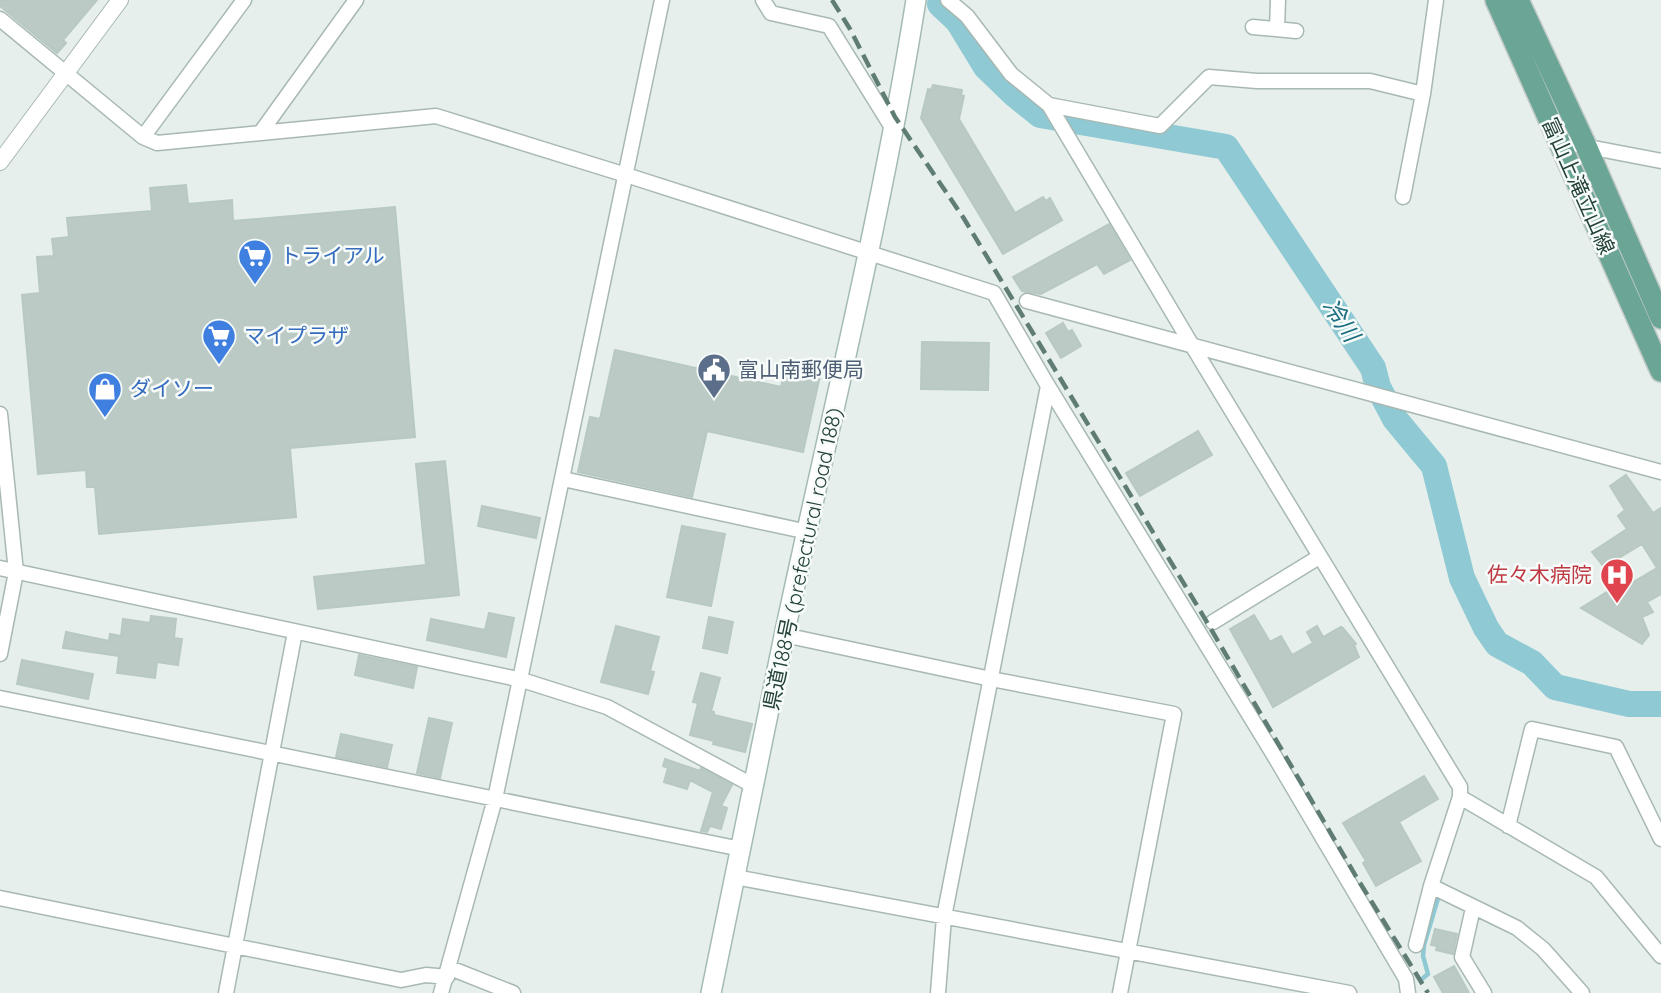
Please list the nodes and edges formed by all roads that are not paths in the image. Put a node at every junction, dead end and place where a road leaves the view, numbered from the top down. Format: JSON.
{"nodes":[{"id":1,"x":120,"y":0,"type":"edge"},
{"id":2,"x":244,"y":0,"type":"edge"},
{"id":3,"x":356,"y":0,"type":"edge"},
{"id":4,"x":662,"y":0,"type":"edge"},
{"id":5,"x":763,"y":0,"type":"edge"},
{"id":6,"x":916,"y":0,"type":"edge"},
{"id":7,"x":948,"y":0,"type":"edge"},
{"id":8,"x":1278,"y":0,"type":"edge"},
{"id":9,"x":1436,"y":0,"type":"edge"},
{"id":10,"x":1496,"y":0,"type":"edge"},
{"id":11,"x":1518,"y":0,"type":"edge"},
{"id":12,"x":0,"y":19,"type":"edge"},
{"id":13,"x":1253,"y":27,"type":"dead end"},
{"id":14,"x":1277,"y":29,"type":"junction"},
{"id":15,"x":1296,"y":31,"type":"dead end"},
{"id":16,"x":66,"y":72,"type":"junction"},
{"id":17,"x":1423,"y":94,"type":"junction"},
{"id":18,"x":1049,"y":105,"type":"junction"},
{"id":19,"x":893,"y":129,"type":"junction"},
{"id":20,"x":261,"y":132,"type":"junction"},
{"id":21,"x":143,"y":137,"type":"junction"},
{"id":22,"x":1558,"y":141,"type":"junction"},
{"id":23,"x":1586,"y":146,"type":"junction"},
{"id":24,"x":1661,"y":161,"type":"edge"},
{"id":25,"x":0,"y":162,"type":"edge"},
{"id":26,"x":626,"y":175,"type":"junction"},
{"id":27,"x":1403,"y":197,"type":"dead end"},
{"id":28,"x":868,"y":254,"type":"junction"},
{"id":29,"x":1027,"y":301,"type":"dead end"},
{"id":30,"x":1661,"y":318,"type":"edge"},
{"id":31,"x":1193,"y":347,"type":"junction"},
{"id":32,"x":1661,"y":370,"type":"edge"},
{"id":33,"x":1048,"y":386,"type":"junction"},
{"id":34,"x":0,"y":414,"type":"edge"},
{"id":35,"x":1661,"y":472,"type":"edge"},
{"id":36,"x":563,"y":479,"type":"junction"},
{"id":37,"x":808,"y":532,"type":"junction"},
{"id":38,"x":1319,"y":556,"type":"junction"},
{"id":39,"x":0,"y":568,"type":"edge"},
{"id":40,"x":16,"y":572,"type":"junction"},
{"id":41,"x":1213,"y":622,"type":"dead end"},
{"id":42,"x":295,"y":632,"type":"junction"},
{"id":43,"x":784,"y":635,"type":"junction"},
{"id":44,"x":0,"y":654,"type":"edge"},
{"id":45,"x":991,"y":679,"type":"junction"},
{"id":46,"x":522,"y":680,"type":"junction"},
{"id":47,"x":0,"y":698,"type":"edge"},
{"id":48,"x":272,"y":754,"type":"junction"},
{"id":49,"x":754,"y":786,"type":"junction"},
{"id":50,"x":1460,"y":797,"type":"junction"},
{"id":51,"x":495,"y":799,"type":"junction"},
{"id":52,"x":1508,"y":826,"type":"junction"},
{"id":53,"x":1661,"y":839,"type":"edge"},
{"id":54,"x":741,"y":849,"type":"junction"},
{"id":55,"x":735,"y":877,"type":"junction"},
{"id":56,"x":1431,"y":886,"type":"junction"},
{"id":57,"x":0,"y":898,"type":"edge"},
{"id":58,"x":1473,"y":908,"type":"junction"},
{"id":59,"x":944,"y":918,"type":"junction"},
{"id":60,"x":1416,"y":945,"type":"dead end"},
{"id":61,"x":235,"y":946,"type":"junction"},
{"id":62,"x":1128,"y":953,"type":"junction"},
{"id":63,"x":1661,"y":956,"type":"edge"},
{"id":64,"x":448,"y":973,"type":"junction"},
{"id":65,"x":226,"y":993,"type":"edge"},
{"id":66,"x":441,"y":993,"type":"edge"},
{"id":67,"x":513,"y":993,"type":"edge"},
{"id":68,"x":711,"y":993,"type":"edge"},
{"id":69,"x":937,"y":993,"type":"edge"},
{"id":70,"x":1120,"y":993,"type":"edge"},
{"id":71,"x":1349,"y":993,"type":"edge"},
{"id":72,"x":1408,"y":993,"type":"edge"},
{"id":73,"x":1484,"y":993,"type":"edge"},
{"id":74,"x":1582,"y":993,"type":"edge"}],
"edges":[{"from":1,"to":16,"type":"street"},
{"from":2,"to":21,"type":"street"},
{"from":3,"to":20,"type":"street"},
{"from":4,"to":26,"type":"street"},
{"from":5,"to":19,"type":"street"},
{"from":6,"to":19,"type":"main road","name":"県道188号 (prefectural road 188)"},
{"from":7,"to":18,"type":"street"},
{"from":8,"to":14,"type":"street"},
{"from":9,"to":17,"type":"street"},
{"from":10,"to":22,"type":"main road","name":"富山上滝立山線"},
{"from":11,"to":23,"type":"main road","name":"富山上滝立山線"},
{"from":12,"to":16,"type":"street"},
{"from":13,"to":14,"type":"street"},
{"from":14,"to":15,"type":"street"},
{"from":16,"to":21,"type":"street"},
{"from":16,"to":25,"type":"street"},
{"from":17,"to":18,"type":"street"},
{"from":17,"to":27,"type":"street"},
{"from":18,"to":31,"type":"street"},
{"from":19,"to":28,"type":"main road","name":"県道188号 (prefectural road 188)"},
{"from":20,"to":21,"type":"street"},
{"from":20,"to":26,"type":"street"},
{"from":22,"to":23,"type":"street"},
{"from":22,"to":32,"type":"main road","name":"富山上滝立山線"},
{"from":23,"to":24,"type":"street"},
{"from":23,"to":30,"type":"main road","name":"富山上滝立山線"},
{"from":26,"to":28,"type":"street"},
{"from":26,"to":36,"type":"street"},
{"from":28,"to":33,"type":"street"},
{"from":28,"to":37,"type":"main road","name":"県道188号 (prefectural road 188)"},
{"from":29,"to":31,"type":"street"},
{"from":31,"to":35,"type":"street"},
{"from":31,"to":38,"type":"street"},
{"from":33,"to":45,"type":"street"},
{"from":33,"to":72,"type":"street"},
{"from":34,"to":40,"type":"street"},
{"from":36,"to":37,"type":"street"},
{"from":36,"to":46,"type":"street"},
{"from":37,"to":43,"type":"main road","name":"県道188号 (prefectural road 188)"},
{"from":38,"to":41,"type":"street"},
{"from":38,"to":50,"type":"street"},
{"from":39,"to":40,"type":"street"},
{"from":40,"to":42,"type":"street"},
{"from":40,"to":44,"type":"street"},
{"from":42,"to":46,"type":"street"},
{"from":42,"to":48,"type":"street"},
{"from":43,"to":45,"type":"street"},
{"from":43,"to":49,"type":"main road","name":"県道188号 (prefectural road 188)"},
{"from":45,"to":59,"type":"street"},
{"from":45,"to":62,"type":"street"},
{"from":46,"to":49,"type":"street"},
{"from":46,"to":51,"type":"street"},
{"from":47,"to":48,"type":"street"},
{"from":48,"to":51,"type":"street"},
{"from":48,"to":61,"type":"street"},
{"from":49,"to":54,"type":"main road","name":"県道188号 (prefectural road 188)"},
{"from":50,"to":52,"type":"street"},
{"from":50,"to":56,"type":"street"},
{"from":51,"to":54,"type":"street"},
{"from":51,"to":64,"type":"street"},
{"from":52,"to":53,"type":"street"},
{"from":52,"to":63,"type":"street"},
{"from":54,"to":55,"type":"main road","name":"県道188号 (prefectural road 188)"},
{"from":55,"to":59,"type":"street"},
{"from":55,"to":68,"type":"main road","name":"県道188号 (prefectural road 188)"},
{"from":56,"to":58,"type":"street"},
{"from":56,"to":60,"type":"street"},
{"from":57,"to":61,"type":"street"},
{"from":58,"to":73,"type":"street"},
{"from":58,"to":74,"type":"street"},
{"from":59,"to":62,"type":"street"},
{"from":59,"to":69,"type":"street"},
{"from":61,"to":64,"type":"street"},
{"from":61,"to":65,"type":"street"},
{"from":62,"to":70,"type":"street"},
{"from":62,"to":71,"type":"street"},
{"from":64,"to":66,"type":"street"},
{"from":64,"to":67,"type":"street"}]}
